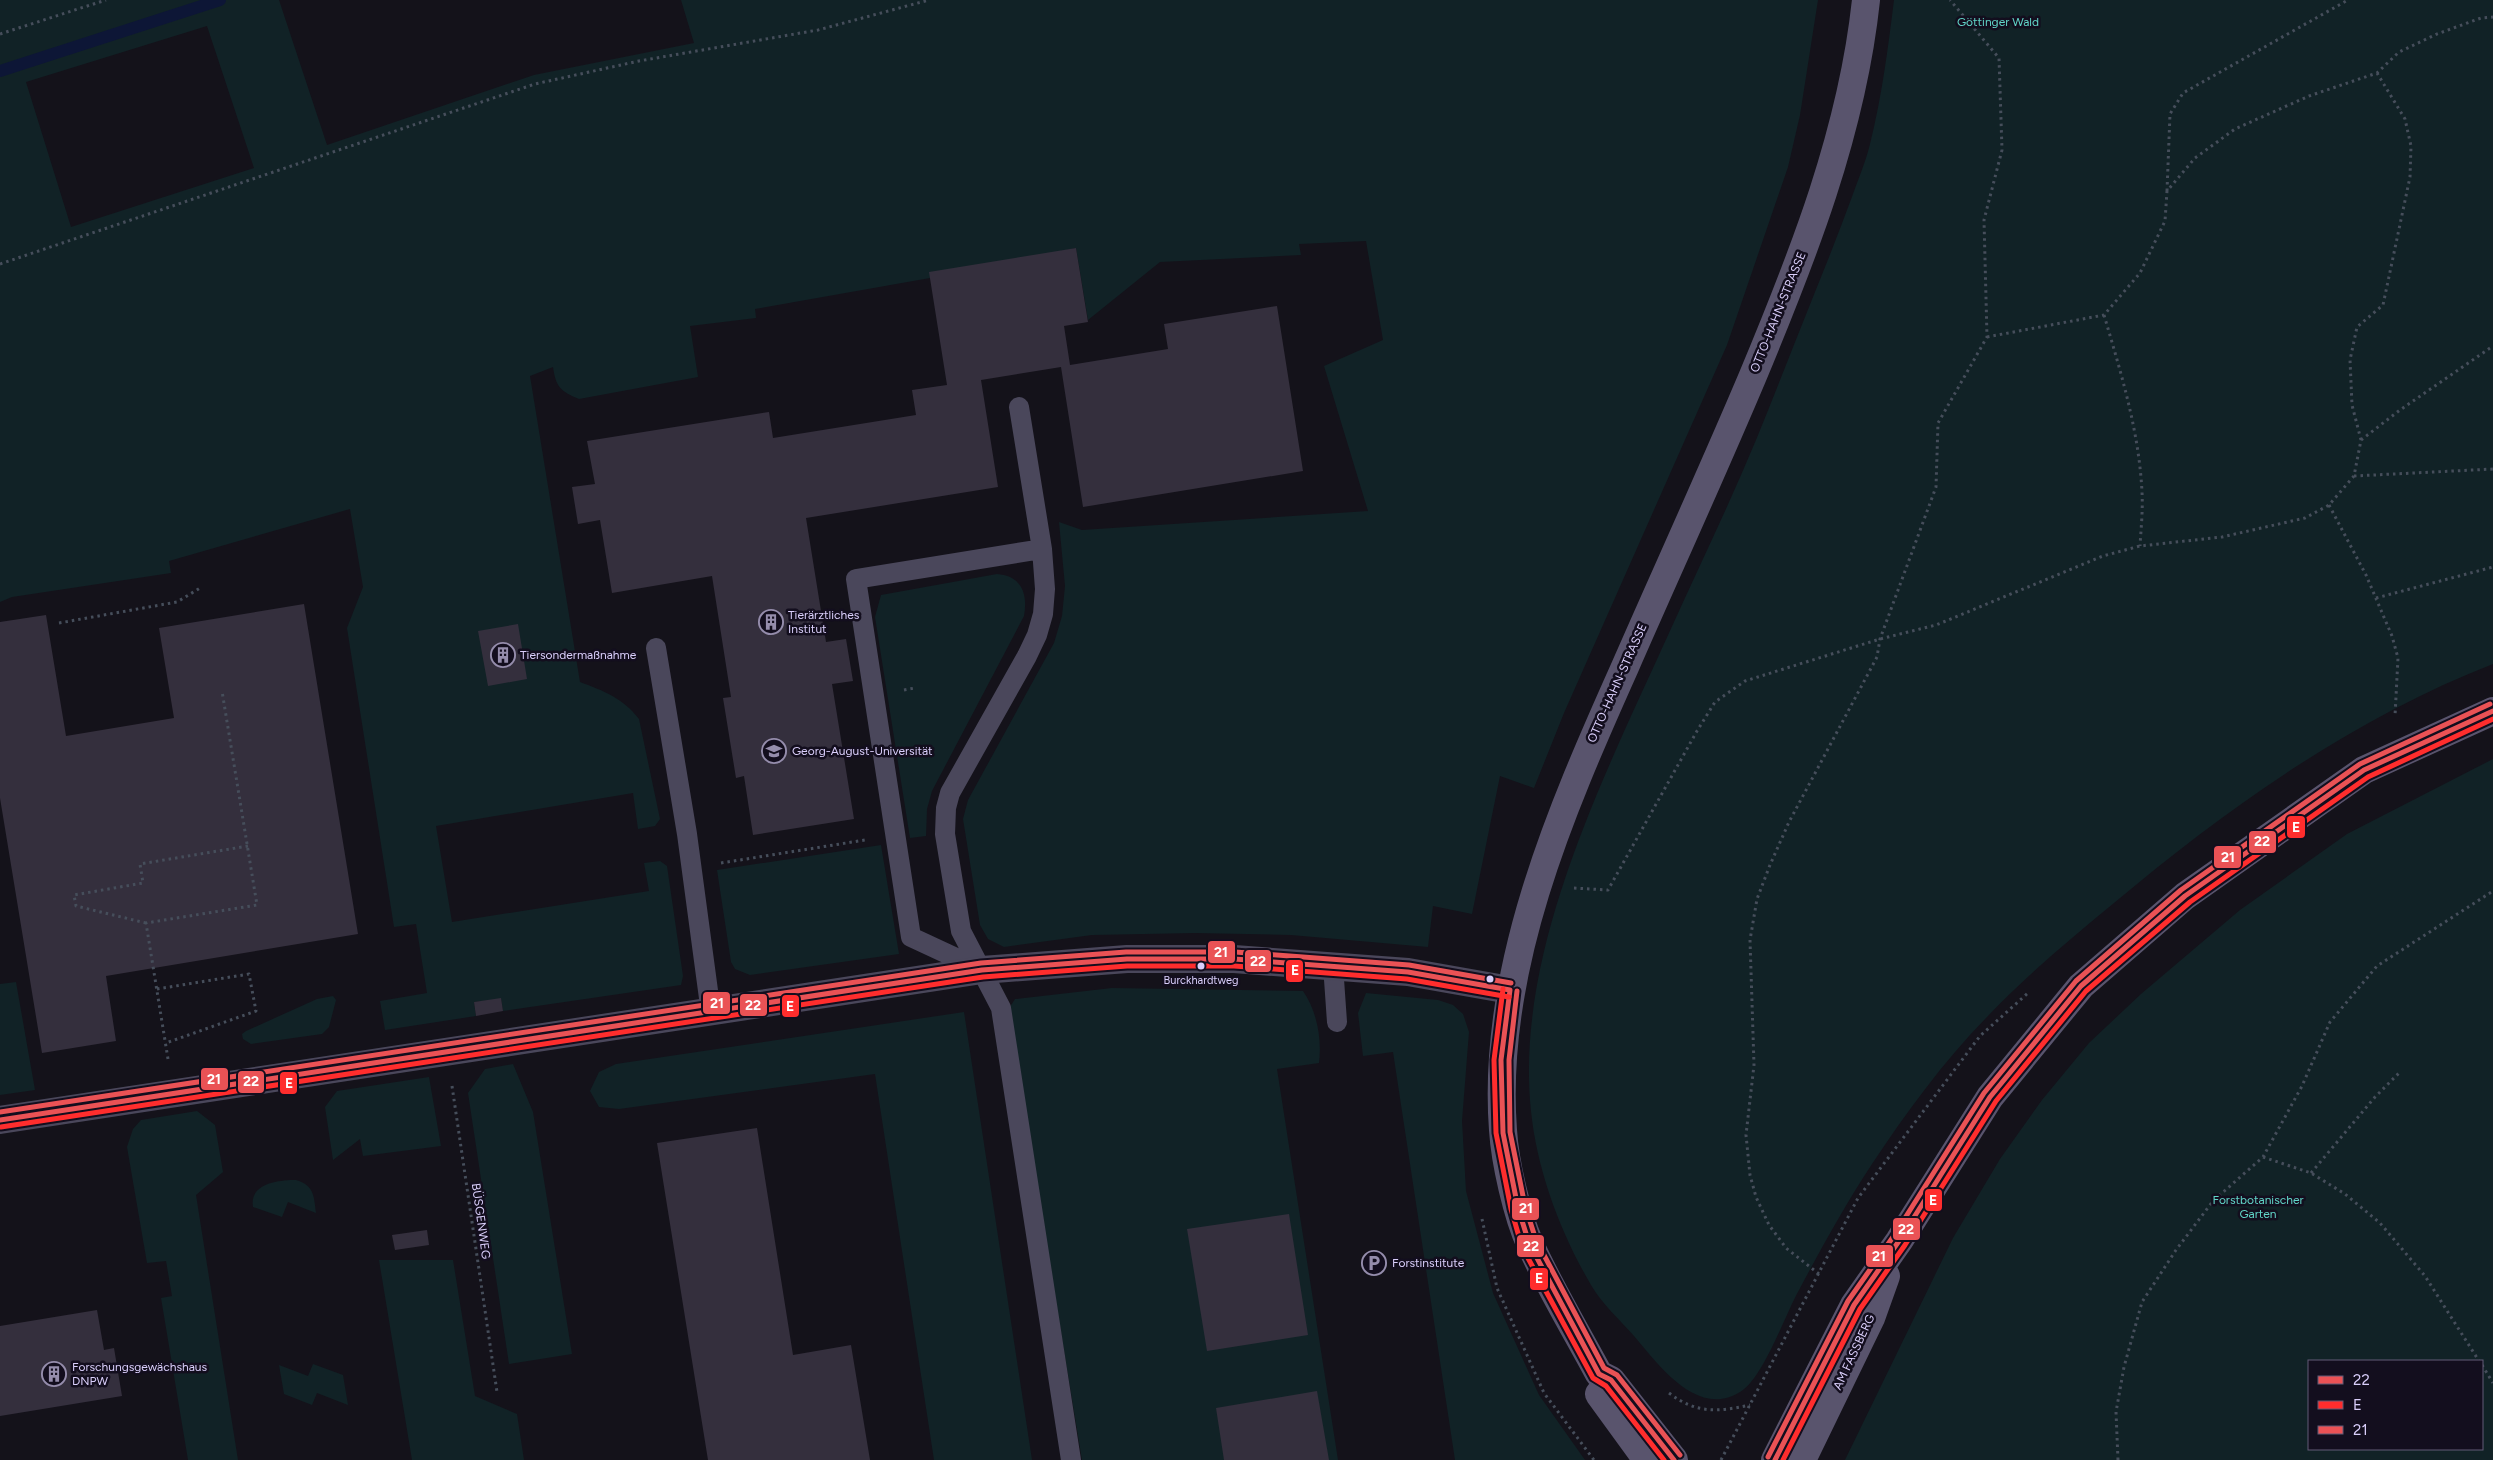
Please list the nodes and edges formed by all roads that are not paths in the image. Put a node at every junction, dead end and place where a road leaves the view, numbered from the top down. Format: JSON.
{"nodes":[{"id":1,"x":1866,"y":0,"type":"edge"},
{"id":2,"x":1019,"y":407,"type":"dead end"},
{"id":3,"x":1042,"y":549,"type":"junction"},
{"id":4,"x":656,"y":648,"type":"dead end"},
{"id":5,"x":2493,"y":711,"type":"edge"},
{"id":6,"x":1333,"y":965,"type":"junction"},
{"id":7,"x":982,"y":970,"type":"junction"},
{"id":8,"x":1510,"y":990,"type":"junction"},
{"id":9,"x":711,"y":1013,"type":"junction"},
{"id":10,"x":1337,"y":1022,"type":"dead end"},
{"id":11,"x":0,"y":1120,"type":"edge"},
{"id":12,"x":1899,"y":1241,"type":"junction"},
{"id":13,"x":1599,"y":1374,"type":"junction"},
{"id":14,"x":1071,"y":1460,"type":"edge"},
{"id":15,"x":1647,"y":1460,"type":"edge"},
{"id":16,"x":1674,"y":1460,"type":"edge"},
{"id":17,"x":1776,"y":1460,"type":"edge"},
{"id":18,"x":1802,"y":1460,"type":"edge"}],
"edges":[{"from":1,"to":8,"type":"street","name":"OTTO-HAHN-STRASSE"},
{"from":2,"to":3,"type":"lane"},
{"from":3,"to":7,"type":"lane"},
{"from":3,"to":7,"type":"lane"},
{"from":4,"to":9,"type":"lane"},
{"from":5,"to":12,"type":"street","name":"AM FASSBERG"},
{"from":6,"to":7,"type":"street"},
{"from":6,"to":8,"type":"street"},
{"from":6,"to":10,"type":"lane"},
{"from":7,"to":9,"type":"street"},
{"from":7,"to":14,"type":"lane"},
{"from":8,"to":13,"type":"street","name":"OTTO-HAHN-STRASSE"},
{"from":9,"to":11,"type":"street"},
{"from":12,"to":17,"type":"street","name":"AM FASSBERG"},
{"from":12,"to":18,"type":"street","name":"AM FASSBERG"},
{"from":13,"to":15,"type":"street","name":"OTTO-HAHN-STRASSE"},
{"from":13,"to":16,"type":"street","name":"OTTO-HAHN-STRASSE"}]}
